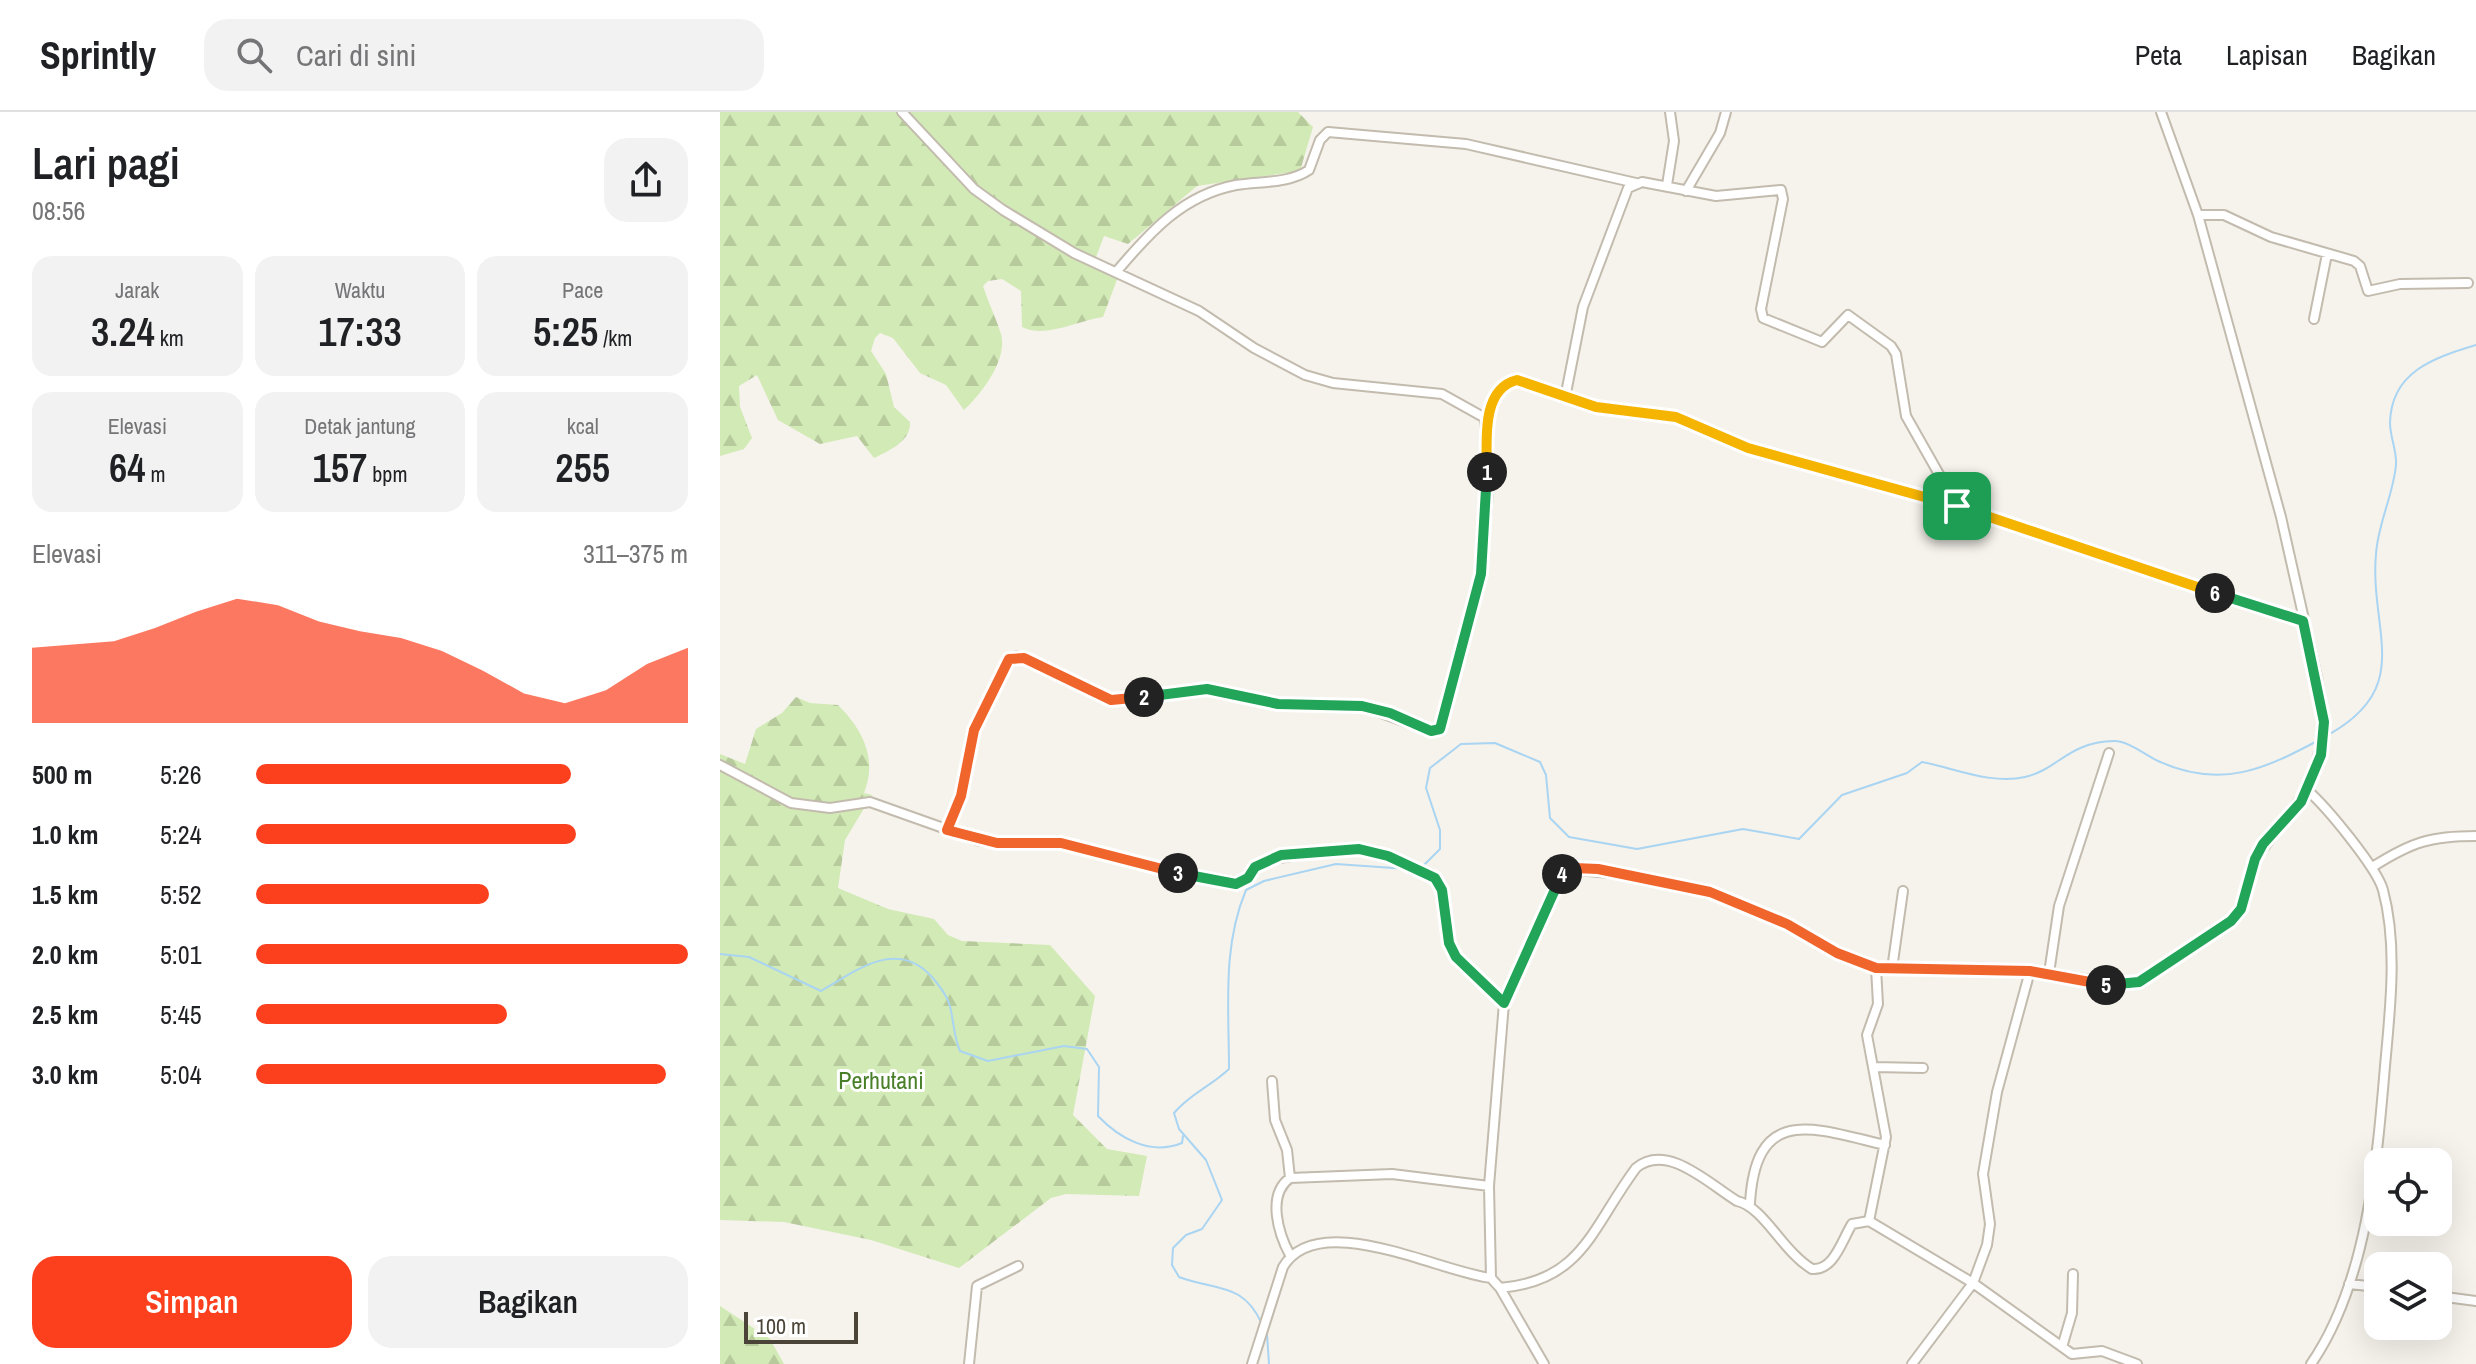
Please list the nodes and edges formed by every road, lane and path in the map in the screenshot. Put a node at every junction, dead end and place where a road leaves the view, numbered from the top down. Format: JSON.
{"nodes":[{"id":1,"x":902,"y":112,"type":"edge"},
{"id":2,"x":1670,"y":112,"type":"edge"},
{"id":3,"x":1726,"y":112,"type":"edge"},
{"id":4,"x":2161,"y":112,"type":"edge"},
{"id":5,"x":1636,"y":183,"type":"junction"},
{"id":6,"x":1667,"y":185,"type":"junction"},
{"id":7,"x":1686,"y":191,"type":"junction"},
{"id":8,"x":2198,"y":215,"type":"junction"},
{"id":9,"x":2327,"y":254,"type":"junction"},
{"id":10,"x":1117,"y":271,"type":"junction"},
{"id":11,"x":2468,"y":283,"type":"dead end"},
{"id":12,"x":2314,"y":319,"type":"dead end"},
{"id":13,"x":1565,"y":398,"type":"junction"},
{"id":14,"x":1485,"y":418,"type":"junction"},
{"id":15,"x":1957,"y":506,"type":"junction"},
{"id":16,"x":2303,"y":621,"type":"junction"},
{"id":17,"x":2109,"y":753,"type":"dead end"},
{"id":18,"x":720,"y":765,"type":"edge"},
{"id":19,"x":2307,"y":790,"type":"junction"},
{"id":20,"x":947,"y":830,"type":"junction"},
{"id":21,"x":2476,"y":836,"type":"edge"},
{"id":22,"x":2374,"y":866,"type":"junction"},
{"id":23,"x":1903,"y":891,"type":"dead end"},
{"id":24,"x":1876,"y":968,"type":"junction"},
{"id":25,"x":1892,"y":969,"type":"junction"},
{"id":26,"x":2030,"y":971,"type":"junction"},
{"id":27,"x":2049,"y":973,"type":"junction"},
{"id":28,"x":1504,"y":1003,"type":"junction"},
{"id":29,"x":1874,"y":1067,"type":"junction"},
{"id":30,"x":1923,"y":1068,"type":"dead end"},
{"id":31,"x":1272,"y":1081,"type":"dead end"},
{"id":32,"x":1885,"y":1145,"type":"junction"},
{"id":33,"x":1290,"y":1178,"type":"junction"},
{"id":34,"x":1489,"y":1186,"type":"junction"},
{"id":35,"x":1750,"y":1203,"type":"junction"},
{"id":36,"x":1869,"y":1221,"type":"junction"},
{"id":37,"x":1290,"y":1255,"type":"junction"},
{"id":38,"x":1018,"y":1266,"type":"dead end"},
{"id":39,"x":2073,"y":1274,"type":"dead end"},
{"id":40,"x":1491,"y":1278,"type":"junction"},
{"id":41,"x":1973,"y":1283,"type":"junction"},
{"id":42,"x":2349,"y":1284,"type":"junction"},
{"id":43,"x":2364,"y":1286,"type":"edge"},
{"id":44,"x":1500,"y":1288,"type":"junction"},
{"id":45,"x":2452,"y":1298,"type":"edge"},
{"id":46,"x":2476,"y":1301,"type":"edge"},
{"id":47,"x":2062,"y":1347,"type":"junction"},
{"id":48,"x":969,"y":1364,"type":"edge"},
{"id":49,"x":1252,"y":1364,"type":"edge"},
{"id":50,"x":1544,"y":1364,"type":"edge"},
{"id":51,"x":1912,"y":1364,"type":"edge"},
{"id":52,"x":2137,"y":1364,"type":"edge"},
{"id":53,"x":2311,"y":1364,"type":"edge"}],
"edges":[{"from":1,"to":10,"type":"street"},
{"from":2,"to":6,"type":"street"},
{"from":3,"to":7,"type":"street"},
{"from":4,"to":8,"type":"street"},
{"from":5,"to":6,"type":"street"},
{"from":5,"to":10,"type":"street"},
{"from":5,"to":13,"type":"street"},
{"from":6,"to":7,"type":"street"},
{"from":7,"to":15,"type":"street"},
{"from":8,"to":9,"type":"street"},
{"from":8,"to":16,"type":"street"},
{"from":9,"to":11,"type":"street"},
{"from":9,"to":12,"type":"street"},
{"from":10,"to":14,"type":"street"},
{"from":13,"to":14,"type":"street"},
{"from":13,"to":15,"type":"street"},
{"from":14,"to":20,"type":"street"},
{"from":15,"to":16,"type":"street"},
{"from":16,"to":19,"type":"street"},
{"from":17,"to":27,"type":"street"},
{"from":18,"to":20,"type":"street"},
{"from":19,"to":22,"type":"street"},
{"from":19,"to":27,"type":"street"},
{"from":20,"to":28,"type":"street"},
{"from":21,"to":22,"type":"street"},
{"from":22,"to":42,"type":"street"},
{"from":23,"to":25,"type":"street"},
{"from":24,"to":25,"type":"street"},
{"from":24,"to":28,"type":"street"},
{"from":24,"to":29,"type":"street"},
{"from":25,"to":26,"type":"street"},
{"from":26,"to":27,"type":"street"},
{"from":26,"to":41,"type":"street"},
{"from":28,"to":34,"type":"street"},
{"from":29,"to":30,"type":"street"},
{"from":29,"to":32,"type":"street"},
{"from":31,"to":33,"type":"street"},
{"from":32,"to":35,"type":"street"},
{"from":32,"to":36,"type":"street"},
{"from":33,"to":34,"type":"street"},
{"from":33,"to":37,"type":"street"},
{"from":34,"to":40,"type":"street"},
{"from":35,"to":36,"type":"street"},
{"from":35,"to":44,"type":"street"},
{"from":36,"to":41,"type":"street"},
{"from":37,"to":40,"type":"street"},
{"from":37,"to":49,"type":"street"},
{"from":38,"to":48,"type":"street"},
{"from":39,"to":47,"type":"street"},
{"from":40,"to":44,"type":"street"},
{"from":41,"to":47,"type":"street"},
{"from":41,"to":51,"type":"street"},
{"from":42,"to":43,"type":"street"},
{"from":42,"to":53,"type":"street"},
{"from":44,"to":50,"type":"street"},
{"from":45,"to":46,"type":"street"},
{"from":47,"to":52,"type":"street"}]}
